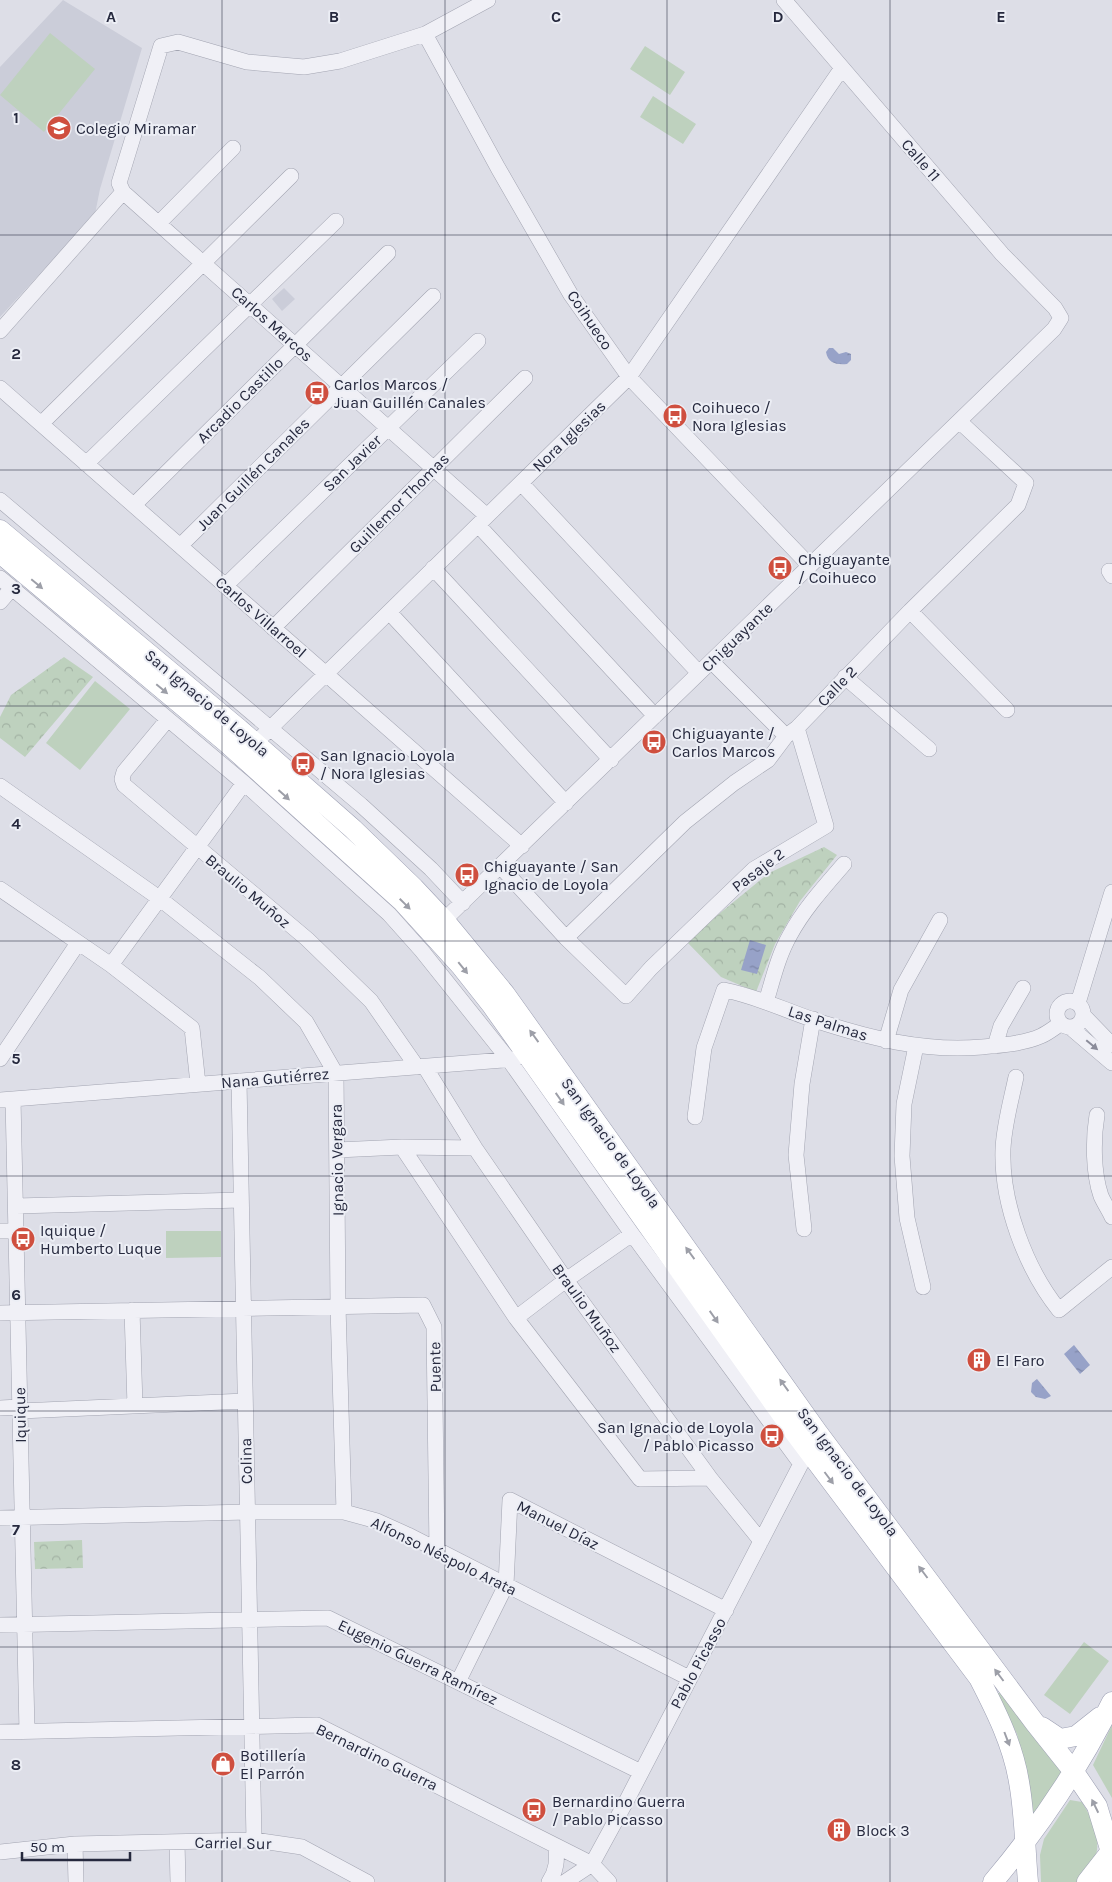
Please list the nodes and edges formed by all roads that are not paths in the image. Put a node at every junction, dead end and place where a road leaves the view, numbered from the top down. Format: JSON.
{"nodes":[{"id":1,"x":488,"y":0,"type":"edge"},
{"id":2,"x":784,"y":0,"type":"edge"},
{"id":3,"x":425,"y":34,"type":"junction"},
{"id":4,"x":842,"y":68,"type":"junction"},
{"id":5,"x":233,"y":148,"type":"dead end"},
{"id":6,"x":291,"y":176,"type":"dead end"},
{"id":7,"x":123,"y":192,"type":"junction"},
{"id":8,"x":336,"y":220,"type":"dead end"},
{"id":9,"x":159,"y":223,"type":"junction"},
{"id":10,"x":388,"y":253,"type":"dead end"},
{"id":11,"x":203,"y":263,"type":"junction"},
{"id":12,"x":433,"y":296,"type":"dead end"},
{"id":13,"x":250,"y":304,"type":"junction"},
{"id":14,"x":1061,"y":318,"type":"joint"},
{"id":15,"x":0,"y":331,"type":"edge"},
{"id":16,"x":478,"y":341,"type":"dead end"},
{"id":17,"x":295,"y":345,"type":"junction"},
{"id":18,"x":629,"y":377,"type":"junction"},
{"id":19,"x":525,"y":378,"type":"dead end"},
{"id":20,"x":341,"y":386,"type":"junction"},
{"id":21,"x":0,"y":388,"type":"edge"},
{"id":22,"x":959,"y":421,"type":"junction"},
{"id":23,"x":41,"y":424,"type":"junction"},
{"id":24,"x":388,"y":428,"type":"junction"},
{"id":25,"x":86,"y":464,"type":"junction"},
{"id":26,"x":434,"y":469,"type":"junction"},
{"id":27,"x":521,"y":483,"type":"junction"},
{"id":28,"x":0,"y":500,"type":"edge"},
{"id":29,"x":134,"y":505,"type":"junction"},
{"id":30,"x":482,"y":520,"type":"junction"},
{"id":31,"x":0,"y":530,"type":"edge"},
{"id":32,"x":180,"y":546,"type":"junction"},
{"id":33,"x":0,"y":553,"type":"edge"},
{"id":34,"x":810,"y":566,"type":"junction"},
{"id":35,"x":433,"y":568,"type":"junction"},
{"id":36,"x":0,"y":578,"type":"edge"},
{"id":37,"x":225,"y":586,"type":"junction"},
{"id":38,"x":12,"y":588,"type":"junction"},
{"id":39,"x":0,"y":602,"type":"edge"},
{"id":40,"x":910,"y":610,"type":"junction"},
{"id":41,"x":389,"y":612,"type":"junction"},
{"id":42,"x":273,"y":628,"type":"junction"},
{"id":43,"x":712,"y":662,"type":"junction"},
{"id":44,"x":326,"y":674,"type":"junction"},
{"id":45,"x":699,"y":674,"type":"junction"},
{"id":46,"x":845,"y":677,"type":"junction"},
{"id":47,"x":1007,"y":710,"type":"dead end"},
{"id":48,"x":655,"y":716,"type":"junction"},
{"id":49,"x":168,"y":719,"type":"junction"},
{"id":50,"x":270,"y":728,"type":"junction"},
{"id":51,"x":791,"y":732,"type":"junction"},
{"id":52,"x":929,"y":749,"type":"dead end"},
{"id":53,"x":248,"y":750,"type":"junction"},
{"id":54,"x":611,"y":760,"type":"junction"},
{"id":55,"x":244,"y":784,"type":"junction"},
{"id":56,"x":0,"y":786,"type":"edge"},
{"id":57,"x":566,"y":803,"type":"junction"},
{"id":58,"x":522,"y":846,"type":"junction"},
{"id":59,"x":196,"y":848,"type":"junction"},
{"id":60,"x":844,"y":864,"type":"dead end"},
{"id":61,"x":501,"y":866,"type":"junction"},
{"id":62,"x":1112,"y":892,"type":"edge"},
{"id":63,"x":2,"y":894,"type":"edge"},
{"id":64,"x":159,"y":898,"type":"junction"},
{"id":65,"x":463,"y":903,"type":"junction"},
{"id":66,"x":940,"y":920,"type":"dead end"},
{"id":67,"x":438,"y":926,"type":"junction"},
{"id":68,"x":1108,"y":929,"type":"edge"},
{"id":69,"x":566,"y":938,"type":"junction"},
{"id":70,"x":78,"y":943,"type":"junction"},
{"id":71,"x":110,"y":965,"type":"junction"},
{"id":72,"x":1023,"y":988,"type":"dead end"},
{"id":73,"x":766,"y":1002,"type":"junction"},
{"id":74,"x":1081,"y":1010,"type":"junction"},
{"id":75,"x":813,"y":1020,"type":"junction"},
{"id":76,"x":1066,"y":1026,"type":"junction"},
{"id":77,"x":886,"y":1041,"type":"junction"},
{"id":78,"x":1112,"y":1045,"type":"edge"},
{"id":79,"x":916,"y":1046,"type":"junction"},
{"id":80,"x":995,"y":1046,"type":"junction"},
{"id":81,"x":540,"y":1058,"type":"junction"},
{"id":82,"x":0,"y":1059,"type":"edge"},
{"id":83,"x":509,"y":1060,"type":"junction"},
{"id":84,"x":1112,"y":1063,"type":"edge"},
{"id":85,"x":421,"y":1067,"type":"junction"},
{"id":86,"x":336,"y":1074,"type":"junction"},
{"id":87,"x":1016,"y":1077,"type":"dead end"},
{"id":88,"x":239,"y":1081,"type":"junction"},
{"id":89,"x":198,"y":1084,"type":"junction"},
{"id":90,"x":7,"y":1100,"type":"edge"},
{"id":91,"x":1097,"y":1116,"type":"dead end"},
{"id":92,"x":694,"y":1117,"type":"dead end"},
{"id":93,"x":402,"y":1147,"type":"junction"},
{"id":94,"x":475,"y":1148,"type":"junction"},
{"id":95,"x":337,"y":1150,"type":"junction"},
{"id":96,"x":242,"y":1200,"type":"junction"},
{"id":97,"x":16,"y":1206,"type":"junction"},
{"id":98,"x":1112,"y":1217,"type":"edge"},
{"id":99,"x":804,"y":1229,"type":"dead end"},
{"id":100,"x":0,"y":1231,"type":"edge"},
{"id":101,"x":16,"y":1231,"type":"junction"},
{"id":102,"x":632,"y":1234,"type":"junction"},
{"id":103,"x":1112,"y":1267,"type":"edge"},
{"id":104,"x":566,"y":1280,"type":"junction"},
{"id":105,"x":923,"y":1287,"type":"dead end"},
{"id":106,"x":338,"y":1306,"type":"junction"},
{"id":107,"x":243,"y":1307,"type":"junction"},
{"id":108,"x":132,"y":1310,"type":"junction"},
{"id":109,"x":0,"y":1312,"type":"edge"},
{"id":110,"x":18,"y":1312,"type":"junction"},
{"id":111,"x":516,"y":1318,"type":"junction"},
{"id":112,"x":245,"y":1401,"type":"junction"},
{"id":113,"x":135,"y":1406,"type":"junction"},
{"id":114,"x":0,"y":1408,"type":"edge"},
{"id":115,"x":20,"y":1409,"type":"junction"},
{"id":116,"x":818,"y":1433,"type":"junction"},
{"id":117,"x":805,"y":1457,"type":"junction"},
{"id":118,"x":710,"y":1478,"type":"junction"},
{"id":119,"x":248,"y":1512,"type":"junction"},
{"id":120,"x":344,"y":1512,"type":"junction"},
{"id":121,"x":0,"y":1518,"type":"edge"},
{"id":122,"x":22,"y":1518,"type":"junction"},
{"id":123,"x":761,"y":1542,"type":"junction"},
{"id":124,"x":437,"y":1551,"type":"junction"},
{"id":125,"x":506,"y":1585,"type":"junction"},
{"id":126,"x":726,"y":1610,"type":"junction"},
{"id":127,"x":249,"y":1620,"type":"junction"},
{"id":128,"x":24,"y":1624,"type":"junction"},
{"id":129,"x":0,"y":1625,"type":"edge"},
{"id":130,"x":689,"y":1678,"type":"junction"},
{"id":131,"x":458,"y":1682,"type":"junction"},
{"id":132,"x":1110,"y":1706,"type":"edge"},
{"id":133,"x":1035,"y":1723,"type":"junction"},
{"id":134,"x":252,"y":1726,"type":"junction"},
{"id":135,"x":0,"y":1732,"type":"edge"},
{"id":136,"x":27,"y":1732,"type":"junction"},
{"id":137,"x":641,"y":1772,"type":"junction"},
{"id":138,"x":1074,"y":1772,"type":"junction"},
{"id":139,"x":254,"y":1840,"type":"junction"},
{"id":140,"x":176,"y":1842,"type":"junction"},
{"id":141,"x":75,"y":1844,"type":"junction"},
{"id":142,"x":1025,"y":1844,"type":"junction"},
{"id":143,"x":556,"y":1847,"type":"junction"},
{"id":144,"x":1112,"y":1851,"type":"edge"},
{"id":145,"x":0,"y":1852,"type":"edge"},
{"id":146,"x":592,"y":1864,"type":"junction"},
{"id":147,"x":76,"y":1882,"type":"edge"},
{"id":148,"x":178,"y":1882,"type":"edge"},
{"id":149,"x":367,"y":1882,"type":"edge"},
{"id":150,"x":550,"y":1882,"type":"edge"},
{"id":151,"x":565,"y":1882,"type":"edge"},
{"id":152,"x":609,"y":1882,"type":"edge"},
{"id":153,"x":993,"y":1882,"type":"edge"},
{"id":154,"x":1028,"y":1882,"type":"edge"},
{"id":155,"x":1087,"y":1882,"type":"edge"},
{"id":156,"x":1110,"y":1882,"type":"edge"}],
"edges":[{"from":1,"to":3,"type":"street"},
{"from":2,"to":4,"type":"street","name":"Calle 11"},
{"from":3,"to":7,"type":"street"},
{"from":3,"to":18,"type":"street","name":"Coihueco"},
{"from":4,"to":14,"type":"street","name":"Calle 11"},
{"from":4,"to":18,"type":"street","name":"Nora Iglesias"},
{"from":5,"to":9,"type":"street"},
{"from":6,"to":11,"type":"street"},
{"from":7,"to":9,"type":"street","name":"Carlos Marcos"},
{"from":7,"to":15,"type":"street"},
{"from":8,"to":13,"type":"street"},
{"from":9,"to":11,"type":"street","name":"Carlos Marcos"},
{"from":10,"to":17,"type":"street","name":"Arcadio Castillo"},
{"from":11,"to":13,"type":"street","name":"Carlos Marcos"},
{"from":11,"to":23,"type":"street"},
{"from":12,"to":20,"type":"street","name":"Juan Guillén Canales"},
{"from":13,"to":17,"type":"street","name":"Carlos Marcos"},
{"from":13,"to":25,"type":"street"},
{"from":14,"to":22,"type":"street","name":"Chiguayante"},
{"from":16,"to":24,"type":"street","name":"San Javier"},
{"from":17,"to":20,"type":"street","name":"Carlos Marcos"},
{"from":17,"to":29,"type":"street","name":"Arcadio Castillo"},
{"from":18,"to":27,"type":"street","name":"Nora Iglesias"},
{"from":18,"to":34,"type":"street","name":"Coihueco"},
{"from":19,"to":26,"type":"street","name":"Guillemor Thomas"},
{"from":20,"to":24,"type":"street","name":"Carlos Marcos"},
{"from":20,"to":32,"type":"street","name":"Juan Guillén Canales"},
{"from":21,"to":23,"type":"street","name":"Carlos Villarroel"},
{"from":22,"to":34,"type":"street","name":"Chiguayante"},
{"from":22,"to":40,"type":"street","name":"Calle 2"},
{"from":23,"to":25,"type":"street","name":"Carlos Villarroel"},
{"from":24,"to":26,"type":"street","name":"Carlos Marcos"},
{"from":24,"to":37,"type":"street","name":"San Javier"},
{"from":25,"to":29,"type":"street","name":"Carlos Villarroel"},
{"from":26,"to":30,"type":"street","name":"Carlos Marcos"},
{"from":26,"to":42,"type":"street","name":"Guillemor Thomas"},
{"from":27,"to":30,"type":"street","name":"Nora Iglesias"},
{"from":27,"to":45,"type":"street"},
{"from":28,"to":50,"type":"street","name":"San Ignacio de Loyola"},
{"from":29,"to":32,"type":"street","name":"Carlos Villarroel"},
{"from":30,"to":35,"type":"street","name":"Nora Iglesias"},
{"from":30,"to":48,"type":"street","name":"Carlos Marcos"},
{"from":31,"to":53,"type":"main road","name":"San Ignacio de Loyola"},
{"from":32,"to":37,"type":"street","name":"Carlos Villarroel"},
{"from":33,"to":53,"type":"main road","name":"San Ignacio de Loyola","one_way":true},
{"from":34,"to":43,"type":"street","name":"Chiguayante"},
{"from":35,"to":41,"type":"street","name":"Nora Iglesias"},
{"from":35,"to":54,"type":"street"},
{"from":36,"to":38,"type":"street","name":"San Ignacio de Loyola"},
{"from":37,"to":42,"type":"street","name":"Carlos Villarroel"},
{"from":38,"to":39,"type":"street"},
{"from":38,"to":49,"type":"street","name":"San Ignacio de Loyola"},
{"from":40,"to":46,"type":"street","name":"Calle 2"},
{"from":40,"to":47,"type":"street"},
{"from":41,"to":44,"type":"street","name":"Nora Iglesias"},
{"from":41,"to":57,"type":"street"},
{"from":42,"to":44,"type":"street","name":"Carlos Villarroel"},
{"from":43,"to":45,"type":"street","name":"Chiguayante"},
{"from":43,"to":51,"type":"street"},
{"from":44,"to":50,"type":"street","name":"Nora Iglesias"},
{"from":44,"to":58,"type":"street","name":"Carlos Villarroel"},
{"from":45,"to":48,"type":"street","name":"Chiguayante"},
{"from":46,"to":51,"type":"street","name":"Calle 2"},
{"from":46,"to":52,"type":"street"},
{"from":48,"to":54,"type":"street","name":"Chiguayante"},
{"from":49,"to":55,"type":"street","name":"San Ignacio de Loyola"},
{"from":49,"to":59,"type":"street","name":"Braulio Muñoz"},
{"from":50,"to":53,"type":"street","name":"Nora Iglesias"},
{"from":50,"to":65,"type":"street","name":"San Ignacio de Loyola"},
{"from":51,"to":69,"type":"street","name":"Calle 2"},
{"from":51,"to":69,"type":"street","name":"Pasaje 2"},
{"from":53,"to":67,"type":"main road","name":"San Ignacio de Loyola"},
{"from":54,"to":57,"type":"street","name":"Chiguayante"},
{"from":55,"to":59,"type":"street"},
{"from":55,"to":83,"type":"street","name":"San Ignacio de Loyola"},
{"from":56,"to":64,"type":"street","name":"Ignacio Vergara"},
{"from":57,"to":58,"type":"street","name":"Chiguayante"},
{"from":58,"to":61,"type":"street","name":"Chiguayante"},
{"from":59,"to":64,"type":"street"},
{"from":59,"to":85,"type":"street","name":"Braulio Muñoz"},
{"from":60,"to":73,"type":"street"},
{"from":61,"to":65,"type":"street","name":"Chiguayante"},
{"from":61,"to":69,"type":"street"},
{"from":62,"to":68,"type":"street"},
{"from":63,"to":70,"type":"street"},
{"from":64,"to":71,"type":"street"},
{"from":64,"to":86,"type":"street","name":"Ignacio Vergara"},
{"from":65,"to":67,"type":"street","name":"Chiguayante"},
{"from":66,"to":77,"type":"street"},
{"from":67,"to":81,"type":"main road","name":"San Ignacio de Loyola"},
{"from":68,"to":74,"type":"street"},
{"from":70,"to":71,"type":"street"},
{"from":70,"to":82,"type":"street"},
{"from":71,"to":89,"type":"street"},
{"from":72,"to":80,"type":"street"},
{"from":73,"to":75,"type":"street","name":"Las Palmas"},
{"from":73,"to":92,"type":"street","name":"Las Palmas"},
{"from":74,"to":76,"type":"street","name":"Las Palmas"},
{"from":74,"to":76,"type":"street"},
{"from":74,"to":78,"type":"street"},
{"from":75,"to":77,"type":"street","name":"Las Palmas"},
{"from":75,"to":99,"type":"street"},
{"from":76,"to":80,"type":"street","name":"Las Palmas"},
{"from":76,"to":84,"type":"street","one_way":true},
{"from":77,"to":79,"type":"street","name":"Las Palmas"},
{"from":79,"to":80,"type":"street","name":"Las Palmas"},
{"from":79,"to":105,"type":"street"},
{"from":81,"to":83,"type":"street","name":"Nana Gutiérrez"},
{"from":116,"to":81,"type":"main road","name":"San Ignacio de Loyola","one_way":true},
{"from":81,"to":117,"type":"main road","name":"San Ignacio de Loyola","one_way":true},
{"from":83,"to":85,"type":"street","name":"Nana Gutiérrez"},
{"from":83,"to":102,"type":"street","name":"San Ignacio de Loyola"},
{"from":85,"to":86,"type":"street","name":"Nana Gutiérrez"},
{"from":85,"to":94,"type":"street","name":"Braulio Muñoz"},
{"from":86,"to":88,"type":"street","name":"Nana Gutiérrez"},
{"from":86,"to":95,"type":"street","name":"Ignacio Vergara"},
{"from":87,"to":103,"type":"street"},
{"from":88,"to":89,"type":"street","name":"Nana Gutiérrez"},
{"from":88,"to":96,"type":"street","name":"Colina"},
{"from":89,"to":90,"type":"street","name":"Nana Gutiérrez"},
{"from":90,"to":97,"type":"street","name":"Iquique"},
{"from":91,"to":98,"type":"street"},
{"from":93,"to":94,"type":"street"},
{"from":93,"to":95,"type":"street"},
{"from":93,"to":111,"type":"street"},
{"from":94,"to":104,"type":"street","name":"Braulio Muñoz"},
{"from":95,"to":106,"type":"street","name":"Ignacio Vergara"},
{"from":96,"to":97,"type":"street"},
{"from":96,"to":107,"type":"street","name":"Colina"},
{"from":97,"to":101,"type":"street","name":"Iquique"},
{"from":100,"to":101,"type":"street"},
{"from":101,"to":110,"type":"street","name":"Iquique"},
{"from":102,"to":104,"type":"street"},
{"from":102,"to":117,"type":"street","name":"San Ignacio de Loyola"},
{"from":104,"to":111,"type":"street"},
{"from":104,"to":118,"type":"street","name":"Braulio Muñoz"},
{"from":106,"to":107,"type":"street","name":"Puente"},
{"from":106,"to":120,"type":"street","name":"Ignacio Vergara"},
{"from":106,"to":124,"type":"street","name":"Puente"},
{"from":107,"to":108,"type":"street","name":"Puente"},
{"from":107,"to":112,"type":"street","name":"Colina"},
{"from":108,"to":110,"type":"street","name":"Puente"},
{"from":108,"to":113,"type":"street"},
{"from":109,"to":110,"type":"street","name":"Puente"},
{"from":110,"to":115,"type":"street","name":"Iquique"},
{"from":111,"to":118,"type":"street"},
{"from":112,"to":113,"type":"street"},
{"from":112,"to":119,"type":"street","name":"Colina"},
{"from":113,"to":115,"type":"street"},
{"from":114,"to":115,"type":"street"},
{"from":115,"to":122,"type":"street","name":"Iquique"},
{"from":116,"to":117,"type":"street","name":"Pablo Picasso"},
{"from":133,"to":116,"type":"main road","name":"San Ignacio de Loyola","one_way":true},
{"from":117,"to":123,"type":"street","name":"Pablo Picasso"},
{"from":117,"to":142,"type":"main road","name":"San Ignacio de Loyola","one_way":true},
{"from":118,"to":123,"type":"street","name":"Braulio Muñoz"},
{"from":119,"to":120,"type":"street","name":"Alfonso Néspolo Arata"},
{"from":119,"to":122,"type":"street","name":"Alfonso Néspolo Arata"},
{"from":119,"to":127,"type":"street","name":"Colina"},
{"from":120,"to":124,"type":"street","name":"Alfonso Néspolo Arata"},
{"from":121,"to":122,"type":"street","name":"Alfonso Néspolo Arata"},
{"from":122,"to":128,"type":"street","name":"Iquique"},
{"from":123,"to":126,"type":"street","name":"Pablo Picasso"},
{"from":124,"to":125,"type":"street","name":"Alfonso Néspolo Arata"},
{"from":125,"to":126,"type":"street","name":"Manuel Díaz"},
{"from":125,"to":130,"type":"street","name":"Alfonso Néspolo Arata"},
{"from":125,"to":131,"type":"street","name":"Manuel Díaz"},
{"from":126,"to":130,"type":"street","name":"Pablo Picasso"},
{"from":127,"to":128,"type":"street","name":"Eugenio Guerra Ramírez"},
{"from":127,"to":131,"type":"street","name":"Eugenio Guerra Ramírez"},
{"from":127,"to":134,"type":"street","name":"Colina"},
{"from":128,"to":129,"type":"street","name":"Eugenio Guerra Ramírez"},
{"from":128,"to":136,"type":"street","name":"Iquique"},
{"from":130,"to":137,"type":"street","name":"Pablo Picasso"},
{"from":131,"to":137,"type":"street","name":"Eugenio Guerra Ramírez"},
{"from":132,"to":133,"type":"main road"},
{"from":132,"to":138,"type":"main road"},
{"from":133,"to":138,"type":"main road","name":"San Ignacio de Loyola"},
{"from":134,"to":136,"type":"street","name":"Bernardino Guerra"},
{"from":134,"to":139,"type":"street","name":"Colina"},
{"from":134,"to":143,"type":"street","name":"Bernardino Guerra"},
{"from":135,"to":136,"type":"street","name":"Bernardino Guerra"},
{"from":137,"to":146,"type":"street","name":"Pablo Picasso"},
{"from":138,"to":142,"type":"main road"},
{"from":144,"to":138,"type":"main road","name":"San Ignacio de Loyola","one_way":true},
{"from":139,"to":140,"type":"street","name":"Carriel Sur"},
{"from":139,"to":149,"type":"street","name":"Carriel Sur"},
{"from":140,"to":141,"type":"street","name":"Carriel Sur"},
{"from":140,"to":148,"type":"street"},
{"from":141,"to":145,"type":"street","name":"Carriel Sur"},
{"from":141,"to":147,"type":"street"},
{"from":142,"to":153,"type":"main road"},
{"from":142,"to":154,"type":"main road","name":"San Ignacio de Loyola"},
{"from":143,"to":146,"type":"street","name":"Bernardino Guerra"},
{"from":143,"to":150,"type":"street"},
{"from":144,"to":155,"type":"main road"},
{"from":144,"to":156,"type":"main road","name":"San Ignacio de Loyola"},
{"from":146,"to":151,"type":"street","name":"Pablo Picasso"},
{"from":146,"to":152,"type":"street","name":"Bernardino Guerra"}]}
